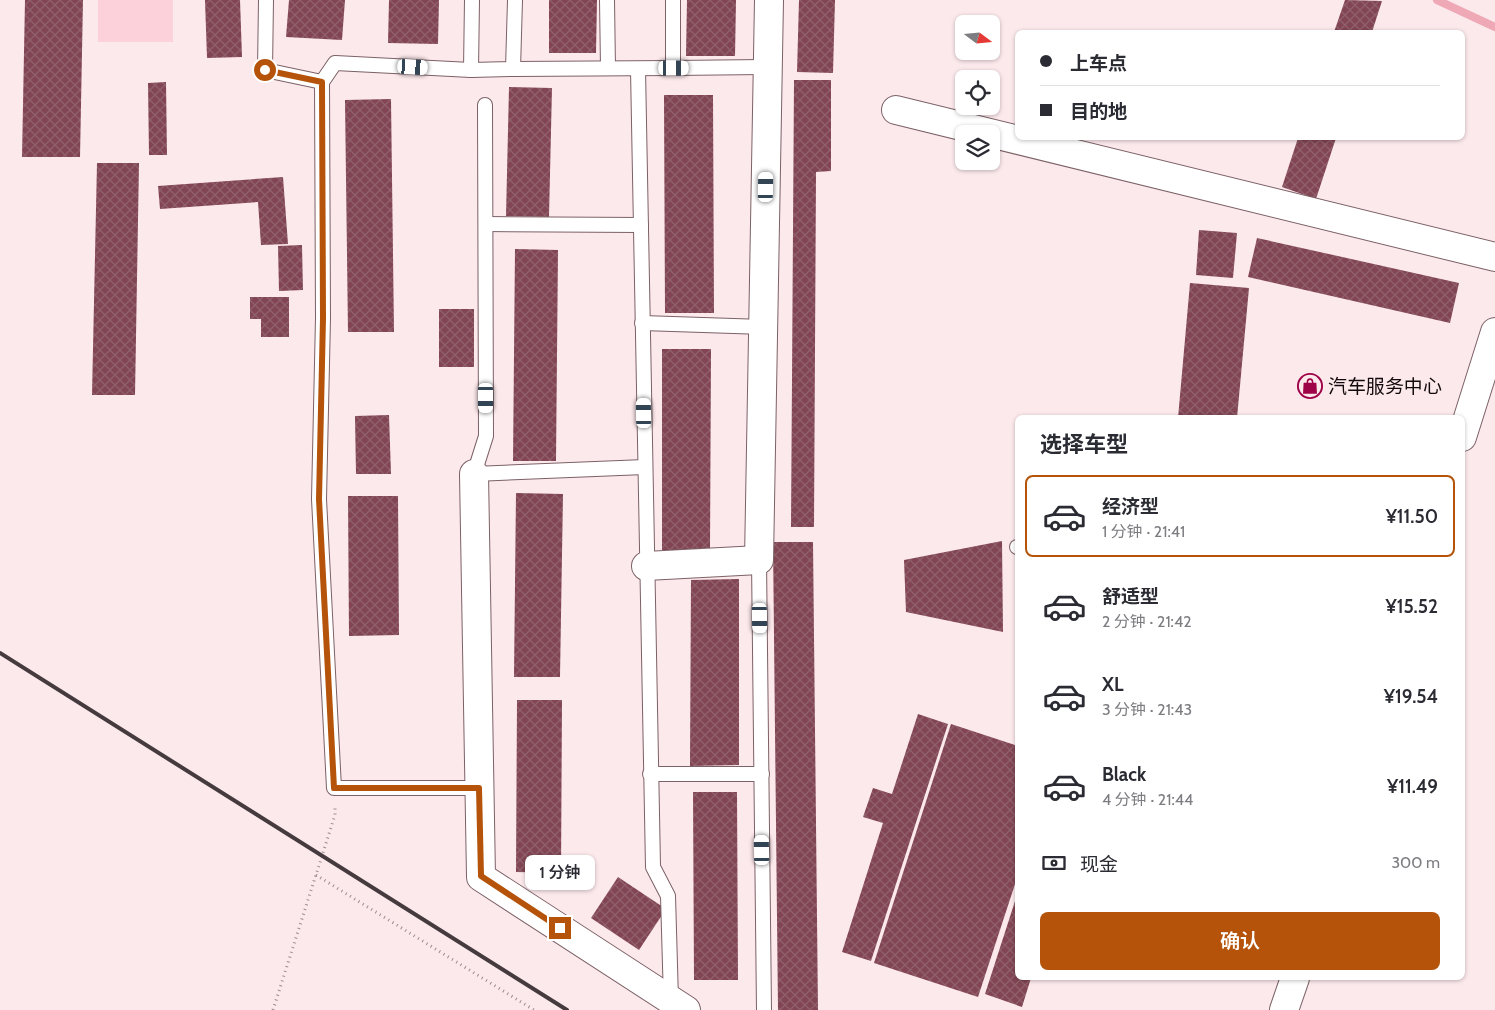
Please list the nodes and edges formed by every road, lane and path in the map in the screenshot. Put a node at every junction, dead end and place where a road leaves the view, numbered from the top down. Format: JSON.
{"nodes":[{"id":1,"x":266,"y":0,"type":"edge"},
{"id":2,"x":472,"y":0,"type":"edge"},
{"id":3,"x":515,"y":0,"type":"edge"},
{"id":4,"x":606,"y":0,"type":"edge"},
{"id":5,"x":673,"y":0,"type":"edge"},
{"id":6,"x":769,"y":0,"type":"edge"},
{"id":7,"x":768,"y":67,"type":"junction"},
{"id":8,"x":608,"y":68,"type":"junction"},
{"id":9,"x":674,"y":68,"type":"junction"},
{"id":10,"x":513,"y":69,"type":"junction"},
{"id":11,"x":638,"y":69,"type":"junction"},
{"id":12,"x":471,"y":70,"type":"junction"},
{"id":13,"x":322,"y":82,"type":"junction"},
{"id":14,"x":485,"y":105,"type":"dead end"},
{"id":15,"x":896,"y":110,"type":"dead end"},
{"id":16,"x":1015,"y":139,"type":"edge"},
{"id":17,"x":1018,"y":140,"type":"edge"},
{"id":18,"x":486,"y":224,"type":"junction"},
{"id":19,"x":641,"y":225,"type":"junction"},
{"id":20,"x":1495,"y":257,"type":"edge"},
{"id":21,"x":642,"y":323,"type":"junction"},
{"id":22,"x":764,"y":327,"type":"junction"},
{"id":23,"x":1495,"y":332,"type":"edge"},
{"id":24,"x":1465,"y":427,"type":"edge"},
{"id":25,"x":645,"y":467,"type":"junction"},
{"id":26,"x":474,"y":474,"type":"junction"},
{"id":27,"x":759,"y":560,"type":"junction"},
{"id":28,"x":646,"y":566,"type":"junction"},
{"id":29,"x":650,"y":774,"type":"junction"},
{"id":30,"x":762,"y":774,"type":"junction"},
{"id":31,"x":334,"y":788,"type":"junction"},
{"id":32,"x":479,"y":788,"type":"junction"},
{"id":33,"x":316,"y":875,"type":"junction"},
{"id":34,"x":1293,"y":980,"type":"edge"},
{"id":35,"x":678,"y":1005,"type":"edge"},
{"id":36,"x":272,"y":1010,"type":"edge"},
{"id":37,"x":534,"y":1010,"type":"edge"},
{"id":38,"x":764,"y":1010,"type":"edge"},
{"id":39,"x":1284,"y":1010,"type":"edge"}],
"edges":[{"from":1,"to":13,"type":"lane"},
{"from":2,"to":12,"type":"lane"},
{"from":3,"to":10,"type":"lane"},
{"from":4,"to":8,"type":"lane"},
{"from":5,"to":9,"type":"lane"},
{"from":6,"to":7,"type":"main road"},
{"from":7,"to":9,"type":"lane"},
{"from":7,"to":22,"type":"main road"},
{"from":8,"to":10,"type":"lane"},
{"from":8,"to":11,"type":"lane"},
{"from":9,"to":11,"type":"lane"},
{"from":10,"to":12,"type":"lane"},
{"from":11,"to":19,"type":"lane"},
{"from":12,"to":13,"type":"lane"},
{"from":13,"to":31,"type":"lane"},
{"from":14,"to":18,"type":"lane"},
{"from":15,"to":16,"type":"main road"},
{"from":17,"to":20,"type":"main road"},
{"from":18,"to":19,"type":"lane"},
{"from":18,"to":26,"type":"lane"},
{"from":19,"to":21,"type":"lane"},
{"from":21,"to":22,"type":"lane"},
{"from":21,"to":25,"type":"lane"},
{"from":22,"to":27,"type":"main road"},
{"from":23,"to":24,"type":"main road"},
{"from":25,"to":26,"type":"lane"},
{"from":25,"to":28,"type":"lane"},
{"from":26,"to":32,"type":"main road"},
{"from":27,"to":28,"type":"main road"},
{"from":27,"to":30,"type":"lane"},
{"from":28,"to":29,"type":"lane"},
{"from":29,"to":30,"type":"lane"},
{"from":29,"to":35,"type":"lane"},
{"from":30,"to":38,"type":"lane"},
{"from":31,"to":32,"type":"lane"},
{"from":31,"to":33,"type":"path"},
{"from":32,"to":35,"type":"main road"},
{"from":33,"to":36,"type":"path"},
{"from":33,"to":37,"type":"path"},
{"from":34,"to":39,"type":"main road"}]}
